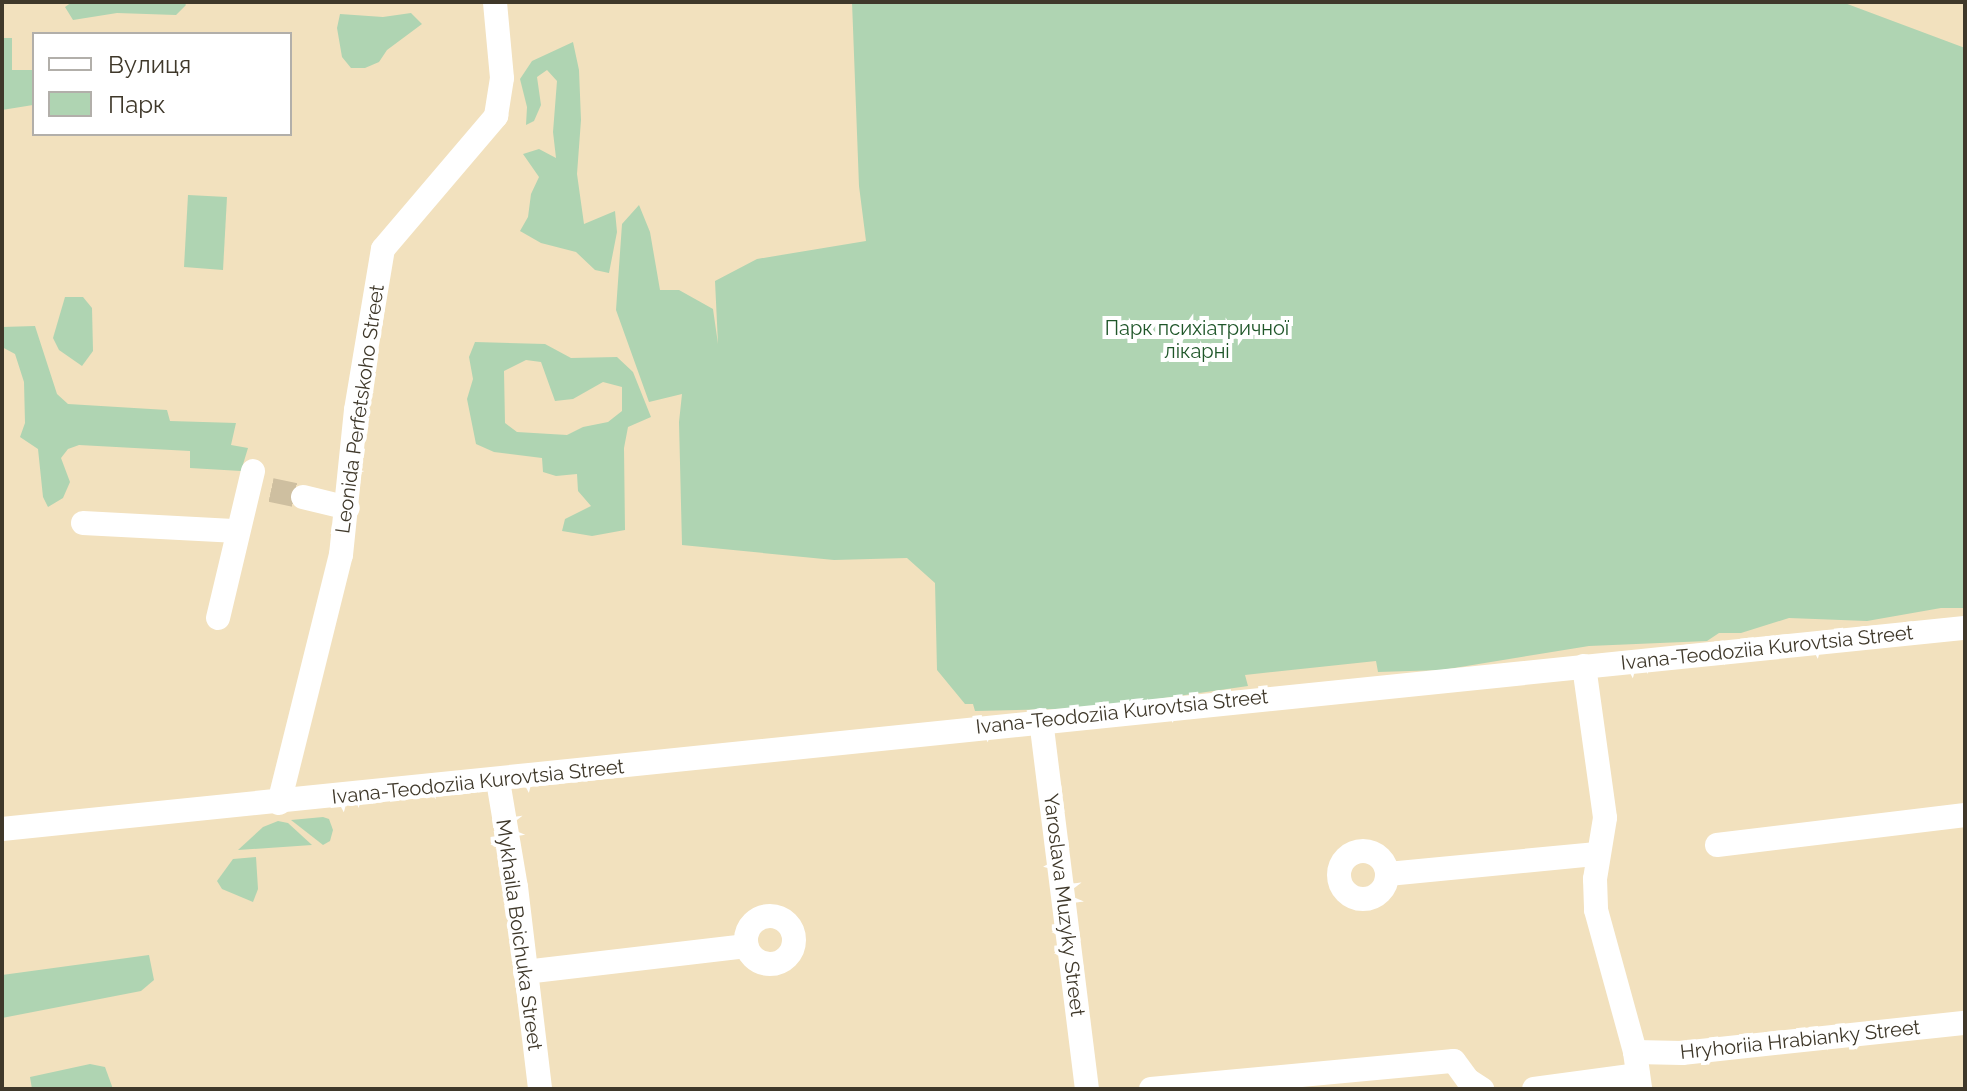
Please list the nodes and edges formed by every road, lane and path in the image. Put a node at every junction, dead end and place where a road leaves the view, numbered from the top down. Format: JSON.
{"nodes":[{"id":1,"x":495,"y":2,"type":"edge"},
{"id":2,"x":258,"y":482,"type":"dead end"},
{"id":3,"x":303,"y":497,"type":"tunnel mouth"},
{"id":4,"x":348,"y":508,"type":"junction"},
{"id":5,"x":83,"y":523,"type":"dead end"},
{"id":6,"x":238,"y":531,"type":"junction"},
{"id":7,"x":218,"y":618,"type":"dead end"},
{"id":8,"x":1965,"y":628,"type":"edge"},
{"id":9,"x":1584,"y":666,"type":"junction"},
{"id":10,"x":1041,"y":720,"type":"junction"},
{"id":11,"x":498,"y":781,"type":"junction"},
{"id":12,"x":279,"y":803,"type":"junction"},
{"id":13,"x":1965,"y":815,"type":"edge"},
{"id":14,"x":2,"y":829,"type":"edge"},
{"id":15,"x":1717,"y":845,"type":"dead end"},
{"id":16,"x":1597,"y":854,"type":"junction"},
{"id":17,"x":1388,"y":874,"type":"dead end"},
{"id":18,"x":746,"y":946,"type":"dead end"},
{"id":19,"x":525,"y":972,"type":"junction"},
{"id":20,"x":1965,"y":1023,"type":"edge"},
{"id":21,"x":1638,"y":1072,"type":"edge"},
{"id":22,"x":540,"y":1089,"type":"edge"},
{"id":23,"x":1087,"y":1089,"type":"edge"},
{"id":24,"x":1151,"y":1089,"type":"edge"},
{"id":25,"x":1482,"y":1089,"type":"edge"},
{"id":26,"x":1534,"y":1089,"type":"edge"}],
"edges":[{"from":1,"to":4,"type":"street","name":"Leonida Perfetskoho Street"},
{"from":2,"to":6,"type":"street"},
{"from":3,"to":4,"type":"street"},
{"from":4,"to":12,"type":"street","name":"Leonida Perfetskoho Street"},
{"from":5,"to":6,"type":"street"},
{"from":6,"to":7,"type":"street"},
{"from":8,"to":9,"type":"street","name":"Ivana-Teodoziia Kurovtsia Street"},
{"from":9,"to":10,"type":"street","name":"Ivana-Teodoziia Kurovtsia Street"},
{"from":9,"to":16,"type":"street"},
{"from":10,"to":11,"type":"street","name":"Ivana-Teodoziia Kurovtsia Street"},
{"from":10,"to":23,"type":"street","name":"Yaroslava Muzyky Street"},
{"from":11,"to":12,"type":"street","name":"Ivana-Teodoziia Kurovtsia Street"},
{"from":11,"to":19,"type":"street","name":"Mykhaila Boichuka Street"},
{"from":12,"to":14,"type":"street","name":"Ivana-Teodoziia Kurovtsia Street"},
{"from":13,"to":15,"type":"street"},
{"from":16,"to":17,"type":"street"},
{"from":16,"to":21,"type":"street"},
{"from":18,"to":19,"type":"street"},
{"from":19,"to":22,"type":"street","name":"Mykhaila Boichuka Street"},
{"from":20,"to":21,"type":"street","name":"Hryhoriia Hrabianky Street"},
{"from":21,"to":26,"type":"street","name":"Hryhoriia Hrabianky Street"},
{"from":24,"to":25,"type":"street"}]}
